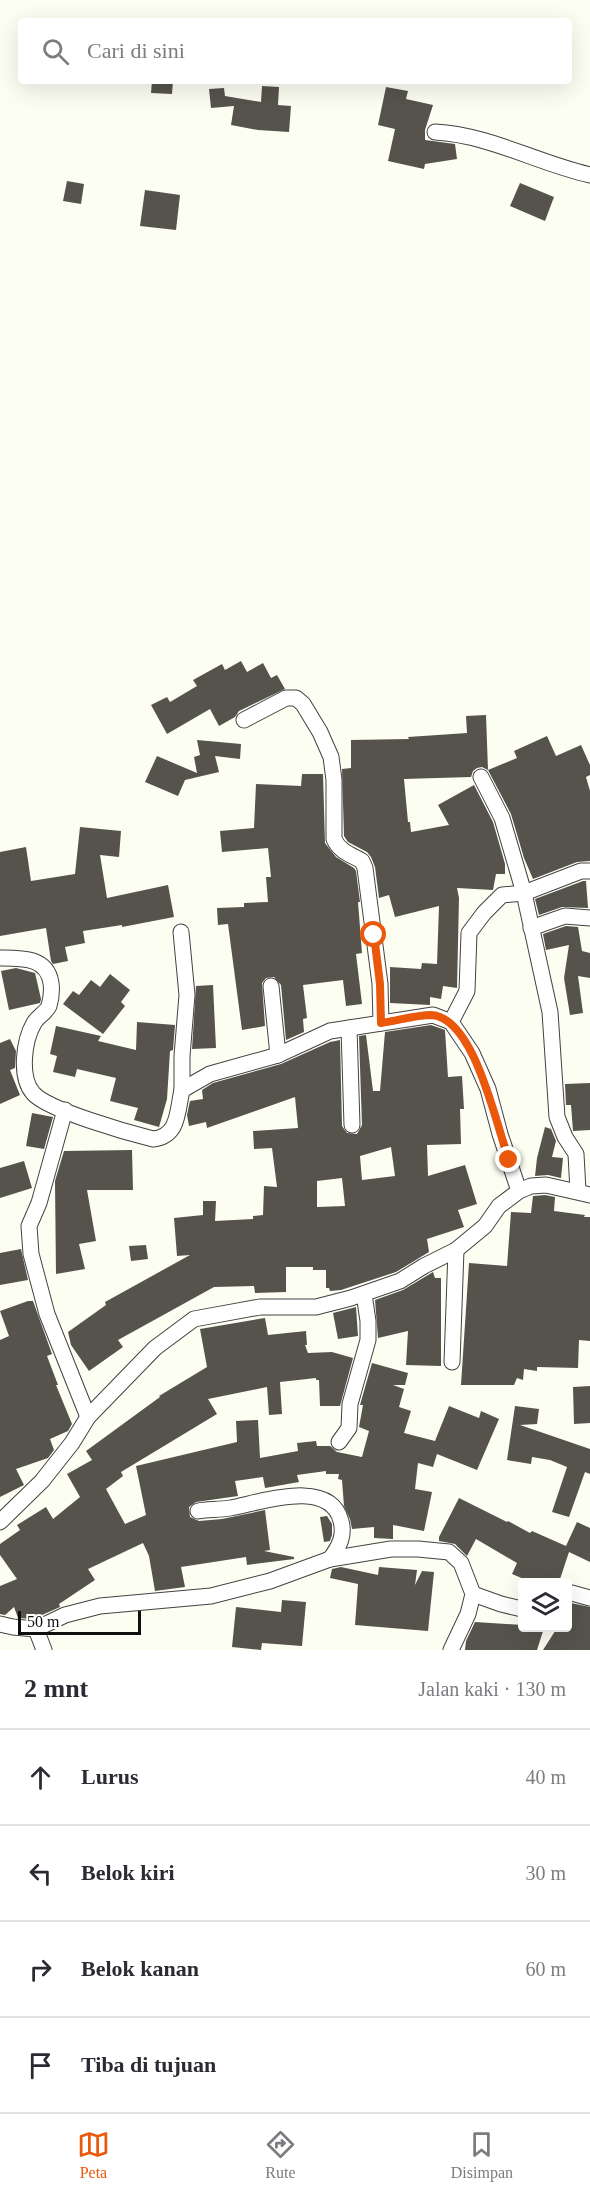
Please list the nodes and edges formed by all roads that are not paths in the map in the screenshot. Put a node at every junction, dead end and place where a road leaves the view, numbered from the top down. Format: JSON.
{"nodes":[{"id":1,"x":435,"y":132,"type":"dead end"},
{"id":2,"x":590,"y":175,"type":"edge"},
{"id":3,"x":244,"y":720,"type":"dead end"},
{"id":4,"x":481,"y":777,"type":"dead end"},
{"id":5,"x":590,"y":871,"type":"edge"},
{"id":6,"x":524,"y":893,"type":"junction"},
{"id":7,"x":590,"y":918,"type":"edge"},
{"id":8,"x":531,"y":928,"type":"junction"},
{"id":9,"x":181,"y":932,"type":"dead end"},
{"id":10,"x":0,"y":958,"type":"edge"},
{"id":11,"x":271,"y":986,"type":"dead end"},
{"id":12,"x":452,"y":1022,"type":"junction"},
{"id":13,"x":381,"y":1023,"type":"junction"},
{"id":14,"x":349,"y":1028,"type":"junction"},
{"id":15,"x":278,"y":1055,"type":"junction"},
{"id":16,"x":182,"y":1090,"type":"junction"},
{"id":17,"x":65,"y":1110,"type":"junction"},
{"id":18,"x":352,"y":1125,"type":"dead end"},
{"id":19,"x":519,"y":1191,"type":"junction"},
{"id":20,"x":584,"y":1193,"type":"edge"},
{"id":21,"x":456,"y":1251,"type":"junction"},
{"id":22,"x":364,"y":1294,"type":"junction"},
{"id":23,"x":452,"y":1362,"type":"dead end"},
{"id":24,"x":88,"y":1417,"type":"junction"},
{"id":25,"x":339,"y":1442,"type":"dead end"},
{"id":26,"x":198,"y":1511,"type":"dead end"},
{"id":27,"x":0,"y":1522,"type":"edge"},
{"id":28,"x":330,"y":1559,"type":"junction"},
{"id":29,"x":572,"y":1593,"type":"edge"},
{"id":30,"x":473,"y":1594,"type":"junction"},
{"id":31,"x":590,"y":1598,"type":"edge"},
{"id":32,"x":518,"y":1608,"type":"edge"},
{"id":33,"x":0,"y":1624,"type":"edge"},
{"id":34,"x":36,"y":1629,"type":"junction"},
{"id":35,"x":44,"y":1650,"type":"edge"},
{"id":36,"x":451,"y":1650,"type":"edge"}],
"edges":[{"from":1,"to":2,"type":"street"},
{"from":3,"to":13,"type":"street"},
{"from":4,"to":6,"type":"street"},
{"from":5,"to":6,"type":"street"},
{"from":6,"to":8,"type":"street"},
{"from":6,"to":12,"type":"street"},
{"from":7,"to":8,"type":"street"},
{"from":8,"to":20,"type":"street"},
{"from":9,"to":16,"type":"street"},
{"from":10,"to":17,"type":"street"},
{"from":11,"to":15,"type":"street"},
{"from":12,"to":13,"type":"street"},
{"from":12,"to":19,"type":"street"},
{"from":13,"to":14,"type":"street"},
{"from":14,"to":15,"type":"street"},
{"from":14,"to":18,"type":"street"},
{"from":15,"to":16,"type":"street"},
{"from":16,"to":17,"type":"street"},
{"from":17,"to":24,"type":"street"},
{"from":19,"to":20,"type":"street"},
{"from":19,"to":21,"type":"street"},
{"from":21,"to":22,"type":"street"},
{"from":21,"to":23,"type":"street"},
{"from":22,"to":24,"type":"street"},
{"from":22,"to":25,"type":"street"},
{"from":24,"to":27,"type":"street"},
{"from":26,"to":28,"type":"street"},
{"from":28,"to":30,"type":"street"},
{"from":28,"to":34,"type":"street"},
{"from":29,"to":31,"type":"street"},
{"from":30,"to":32,"type":"street"},
{"from":30,"to":36,"type":"street"},
{"from":33,"to":34,"type":"street"},
{"from":34,"to":35,"type":"street"}]}
